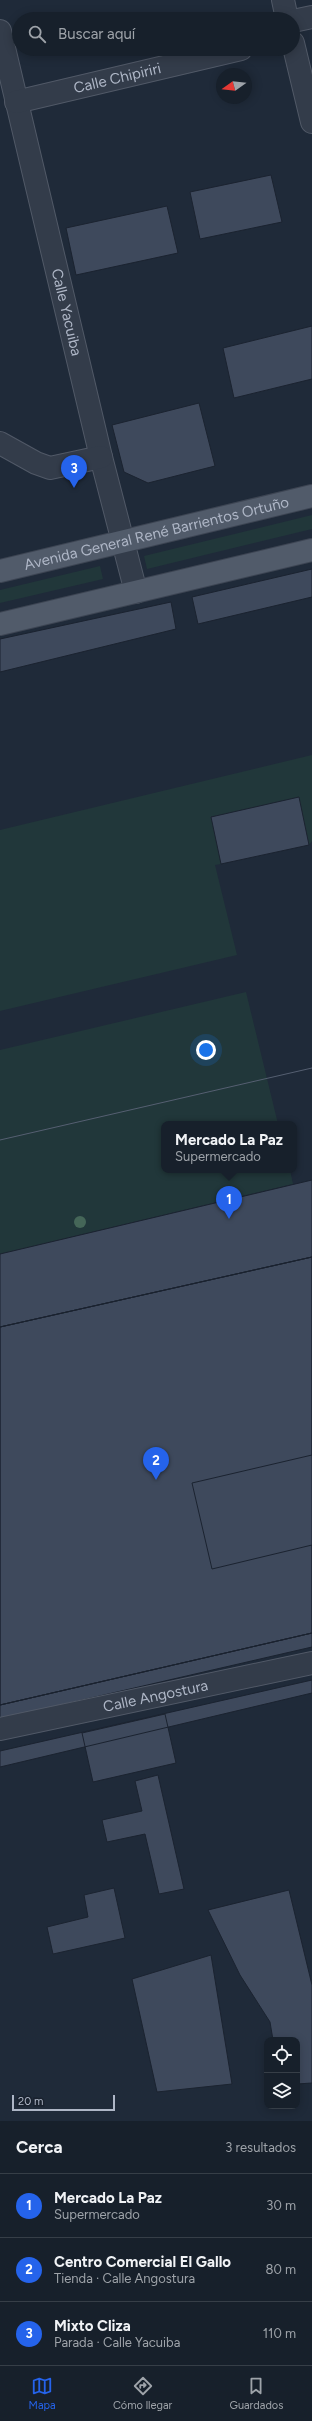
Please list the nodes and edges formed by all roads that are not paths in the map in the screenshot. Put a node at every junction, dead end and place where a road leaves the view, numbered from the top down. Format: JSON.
{"nodes":[{"id":1,"x":283,"y":0,"type":"edge"},
{"id":2,"x":286,"y":12,"type":"edge"},
{"id":3,"x":312,"y":17,"type":"edge"},
{"id":4,"x":300,"y":20,"type":"edge"},
{"id":5,"x":0,"y":31,"type":"edge"},
{"id":6,"x":211,"y":56,"type":"edge"},
{"id":7,"x":296,"y":56,"type":"edge"},
{"id":8,"x":16,"y":102,"type":"junction"},
{"id":9,"x":312,"y":122,"type":"edge"},
{"id":10,"x":0,"y":443,"type":"edge"},
{"id":11,"x":101,"y":457,"type":"junction"},
{"id":12,"x":312,"y":496,"type":"edge"},
{"id":13,"x":123,"y":542,"type":"junction"},
{"id":14,"x":312,"y":550,"type":"edge"},
{"id":15,"x":0,"y":570,"type":"edge"},
{"id":16,"x":136,"y":592,"type":"junction"},
{"id":17,"x":0,"y":624,"type":"edge"},
{"id":18,"x":312,"y":1663,"type":"edge"},
{"id":19,"x":0,"y":1729,"type":"edge"}],
"edges":[{"from":1,"to":2,"type":"street"},
{"from":3,"to":4,"type":"street"},
{"from":5,"to":8,"type":"street","name":"Calle Yacuiba"},
{"from":6,"to":8,"type":"street","name":"Calle Chipiriri"},
{"from":7,"to":9,"type":"street"},
{"from":8,"to":11,"type":"street","name":"Calle Yacuiba"},
{"from":10,"to":11,"type":"street"},
{"from":11,"to":13,"type":"street","name":"Calle Yacuiba"},
{"from":12,"to":13,"type":"main road","name":"Avenida General René Barrientos Ortuño"},
{"from":13,"to":15,"type":"main road","name":"Avenida General René Barrientos Ortuño"},
{"from":13,"to":16,"type":"street","name":"Calle Yacuiba"},
{"from":14,"to":16,"type":"main road"},
{"from":16,"to":17,"type":"main road"},
{"from":18,"to":19,"type":"street","name":"Calle Angostura"}]}
